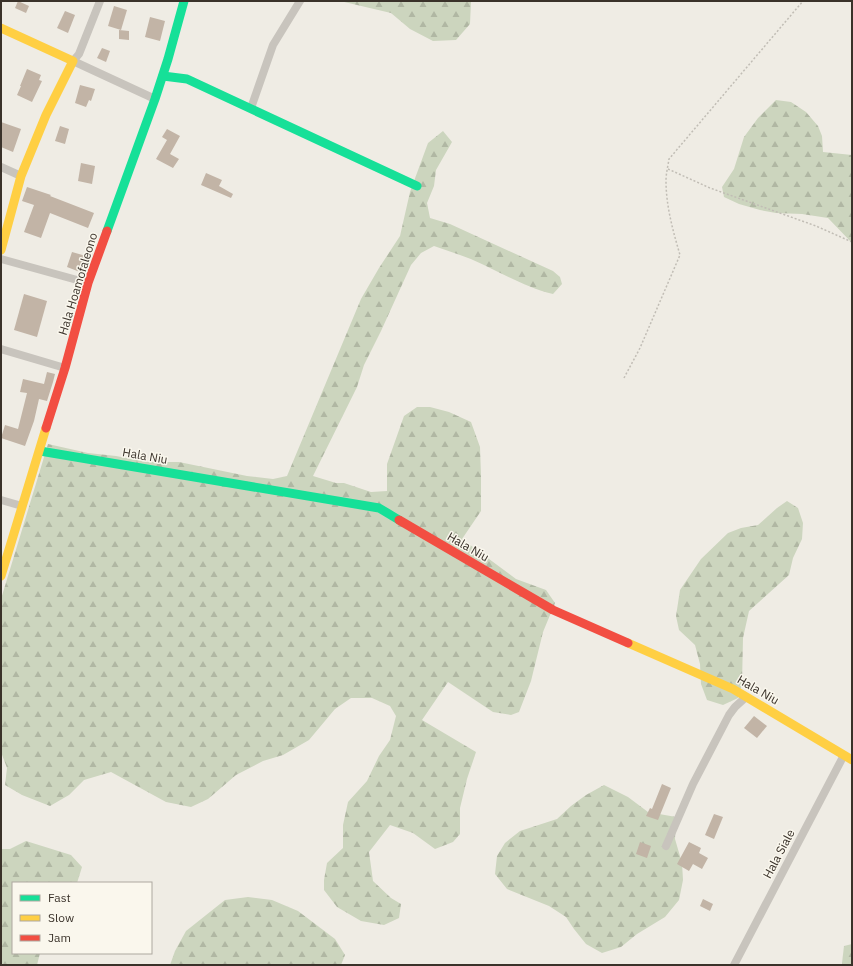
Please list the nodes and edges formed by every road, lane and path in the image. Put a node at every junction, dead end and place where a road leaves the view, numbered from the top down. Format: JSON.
{"nodes":[{"id":1,"x":100,"y":1,"type":"edge"},
{"id":2,"x":184,"y":1,"type":"edge"},
{"id":3,"x":300,"y":1,"type":"edge"},
{"id":4,"x":803,"y":1,"type":"edge"},
{"id":5,"x":1,"y":28,"type":"edge"},
{"id":6,"x":73,"y":61,"type":"junction"},
{"id":7,"x":163,"y":76,"type":"junction"},
{"id":8,"x":155,"y":99,"type":"junction"},
{"id":9,"x":251,"y":108,"type":"junction"},
{"id":10,"x":1,"y":167,"type":"edge"},
{"id":11,"x":668,"y":169,"type":"junction"},
{"id":12,"x":21,"y":176,"type":"junction"},
{"id":13,"x":417,"y":186,"type":"dead end"},
{"id":14,"x":852,"y":242,"type":"edge"},
{"id":15,"x":1,"y":250,"type":"edge"},
{"id":16,"x":1,"y":259,"type":"edge"},
{"id":17,"x":88,"y":283,"type":"junction"},
{"id":18,"x":1,"y":350,"type":"edge"},
{"id":19,"x":65,"y":368,"type":"junction"},
{"id":20,"x":624,"y":378,"type":"dead end"},
{"id":21,"x":40,"y":451,"type":"junction"},
{"id":22,"x":1,"y":500,"type":"edge"},
{"id":23,"x":22,"y":506,"type":"junction"},
{"id":24,"x":1,"y":576,"type":"edge"},
{"id":25,"x":746,"y":696,"type":"junction"},
{"id":26,"x":848,"y":757,"type":"edge"},
{"id":27,"x":666,"y":846,"type":"dead end"},
{"id":28,"x":734,"y":965,"type":"edge"}],
"edges":[{"from":1,"to":6,"type":"street"},
{"from":2,"to":7,"type":"street","name":"Hala Hoamofaleono"},
{"from":3,"to":9,"type":"street"},
{"from":4,"to":11,"type":"path"},
{"from":5,"to":6,"type":"street"},
{"from":6,"to":8,"type":"street"},
{"from":6,"to":12,"type":"street"},
{"from":7,"to":8,"type":"street","name":"Hala Hoamofaleono"},
{"from":7,"to":9,"type":"street"},
{"from":8,"to":17,"type":"street","name":"Hala Hoamofaleono"},
{"from":9,"to":13,"type":"street"},
{"from":10,"to":12,"type":"street"},
{"from":11,"to":14,"type":"path"},
{"from":11,"to":20,"type":"path"},
{"from":12,"to":15,"type":"street"},
{"from":16,"to":17,"type":"street"},
{"from":17,"to":19,"type":"street","name":"Hala Hoamofaleono"},
{"from":18,"to":19,"type":"street"},
{"from":19,"to":21,"type":"street","name":"Hala Hoamofaleono"},
{"from":21,"to":23,"type":"street","name":"Hala Hoamofaleono"},
{"from":21,"to":25,"type":"street","name":"Hala Niu"},
{"from":22,"to":23,"type":"street"},
{"from":23,"to":24,"type":"street","name":"Hala Hoamofaleono"},
{"from":25,"to":26,"type":"street","name":"Hala Niu"},
{"from":25,"to":27,"type":"street"},
{"from":26,"to":28,"type":"street","name":"Hala Siale"}]}
